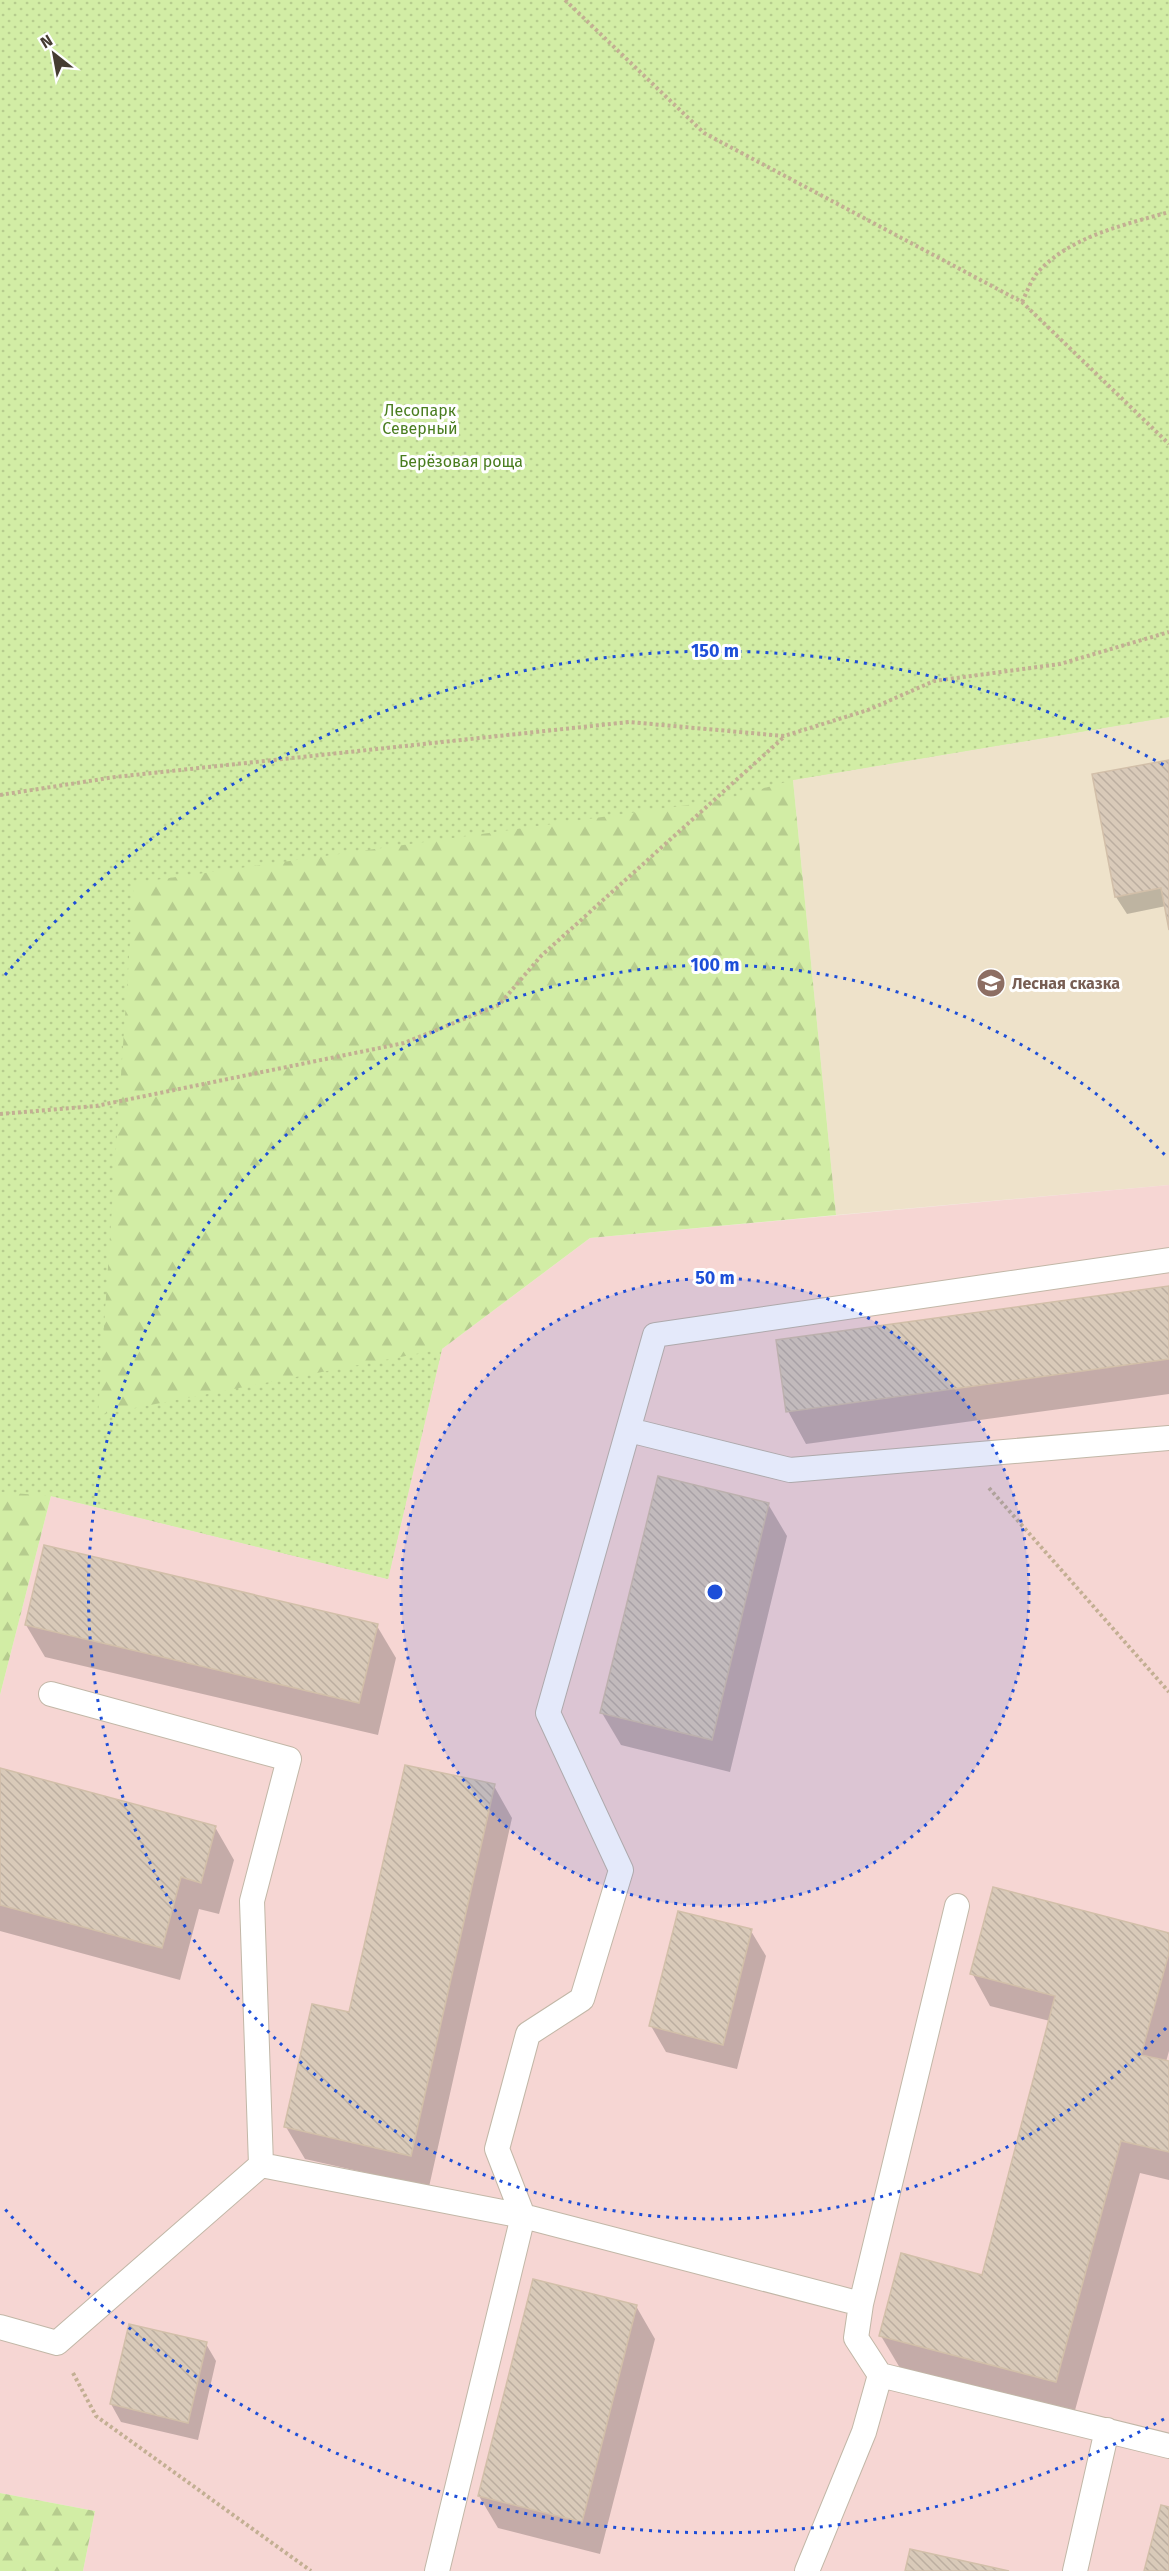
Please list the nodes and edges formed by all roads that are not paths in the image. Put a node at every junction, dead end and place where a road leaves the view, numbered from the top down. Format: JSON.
{"nodes":[{"id":1,"x":1169,"y":1260,"type":"edge"},
{"id":2,"x":629,"y":1430,"type":"junction"},
{"id":3,"x":1169,"y":1438,"type":"edge"},
{"id":4,"x":51,"y":1694,"type":"dead end"},
{"id":5,"x":957,"y":1906,"type":"dead end"},
{"id":6,"x":261,"y":2165,"type":"junction"},
{"id":7,"x":523,"y":2216,"type":"junction"},
{"id":8,"x":861,"y":2304,"type":"junction"},
{"id":9,"x":0,"y":2327,"type":"edge"},
{"id":10,"x":880,"y":2375,"type":"junction"},
{"id":11,"x":1107,"y":2430,"type":"junction"},
{"id":12,"x":1169,"y":2446,"type":"edge"},
{"id":13,"x":437,"y":2571,"type":"edge"},
{"id":14,"x":807,"y":2571,"type":"edge"},
{"id":15,"x":1075,"y":2571,"type":"edge"}],
"edges":[{"from":1,"to":2,"type":"lane"},
{"from":2,"to":3,"type":"lane"},
{"from":2,"to":7,"type":"lane"},
{"from":4,"to":6,"type":"lane"},
{"from":5,"to":8,"type":"lane"},
{"from":6,"to":7,"type":"lane"},
{"from":6,"to":9,"type":"lane"},
{"from":7,"to":8,"type":"lane"},
{"from":7,"to":13,"type":"lane"},
{"from":8,"to":10,"type":"lane"},
{"from":10,"to":11,"type":"lane"},
{"from":10,"to":14,"type":"lane"},
{"from":11,"to":12,"type":"lane"},
{"from":11,"to":15,"type":"lane"}]}
